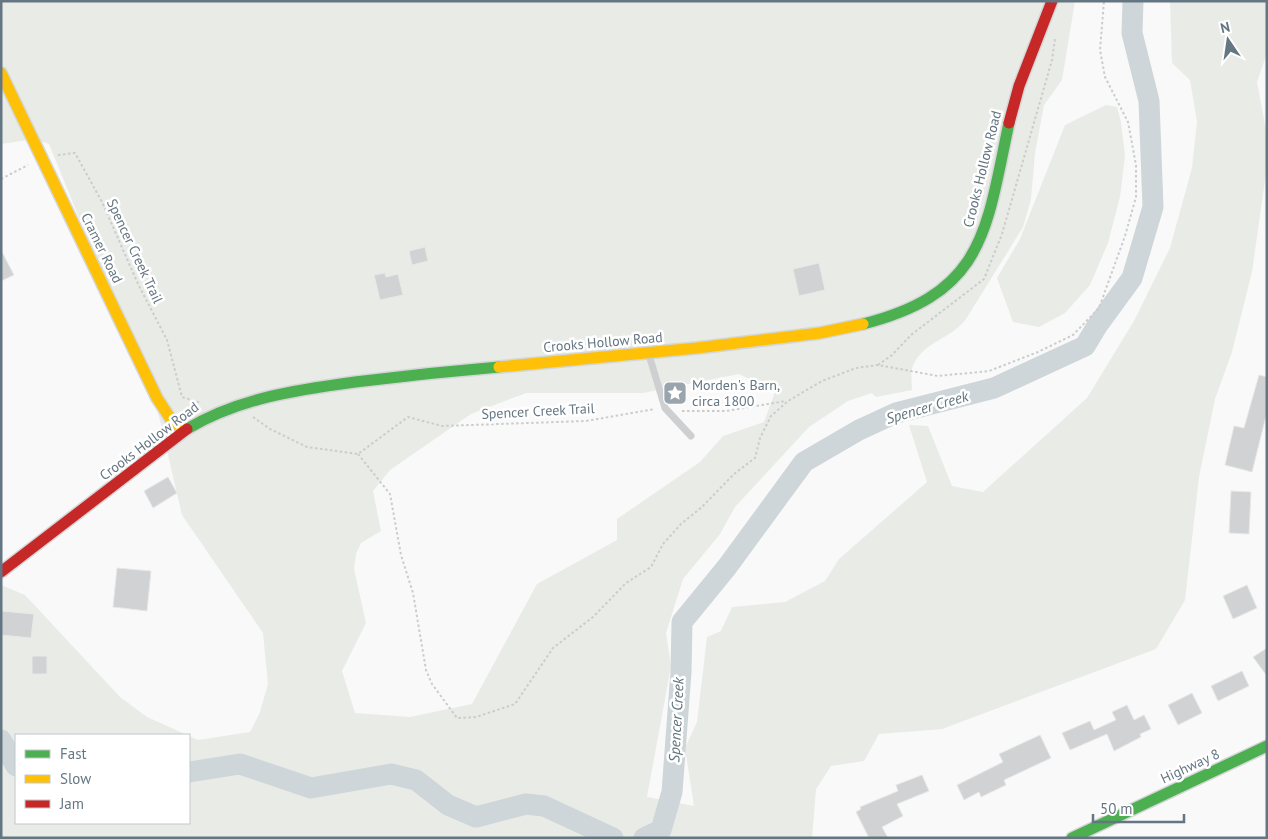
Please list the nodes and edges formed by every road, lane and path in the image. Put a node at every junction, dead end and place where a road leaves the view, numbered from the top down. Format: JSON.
{"nodes":[{"id":1,"x":1052,"y":1,"type":"edge"},
{"id":2,"x":1104,"y":1,"type":"edge"},
{"id":3,"x":1,"y":73,"type":"edge"},
{"id":4,"x":42,"y":157,"type":"junction"},
{"id":5,"x":1,"y":179,"type":"edge"},
{"id":6,"x":648,"y":353,"type":"junction"},
{"id":7,"x":788,"y":401,"type":"junction"},
{"id":8,"x":239,"y":403,"type":"junction"},
{"id":9,"x":665,"y":408,"type":"junction"},
{"id":10,"x":221,"y":410,"type":"junction"},
{"id":11,"x":184,"y":431,"type":"junction"},
{"id":12,"x":691,"y":436,"type":"dead end"},
{"id":13,"x":358,"y":454,"type":"junction"},
{"id":14,"x":1,"y":572,"type":"edge"},
{"id":15,"x":1267,"y":746,"type":"edge"},
{"id":16,"x":1072,"y":838,"type":"edge"}],
"edges":[{"from":1,"to":6,"type":"street","name":"Crooks Hollow Road"},
{"from":2,"to":7,"type":"path"},
{"from":3,"to":4,"type":"street","name":"Cramer Road"},
{"from":4,"to":5,"type":"path","name":"Spencer Creek Trail"},
{"from":4,"to":10,"type":"path","name":"Spencer Creek Trail"},
{"from":4,"to":11,"type":"street","name":"Cramer Road"},
{"from":6,"to":8,"type":"street","name":"Crooks Hollow Road"},
{"from":6,"to":9,"type":"lane"},
{"from":7,"to":9,"type":"path","name":"Spencer Creek Trail"},
{"from":7,"to":13,"type":"path"},
{"from":8,"to":10,"type":"street","name":"Crooks Hollow Road"},
{"from":8,"to":13,"type":"path"},
{"from":9,"to":12,"type":"lane"},
{"from":9,"to":13,"type":"path","name":"Spencer Creek Trail"},
{"from":10,"to":11,"type":"street","name":"Crooks Hollow Road"},
{"from":11,"to":14,"type":"street","name":"Crooks Hollow Road"},
{"from":15,"to":16,"type":"street","name":"Highway 8"}]}
